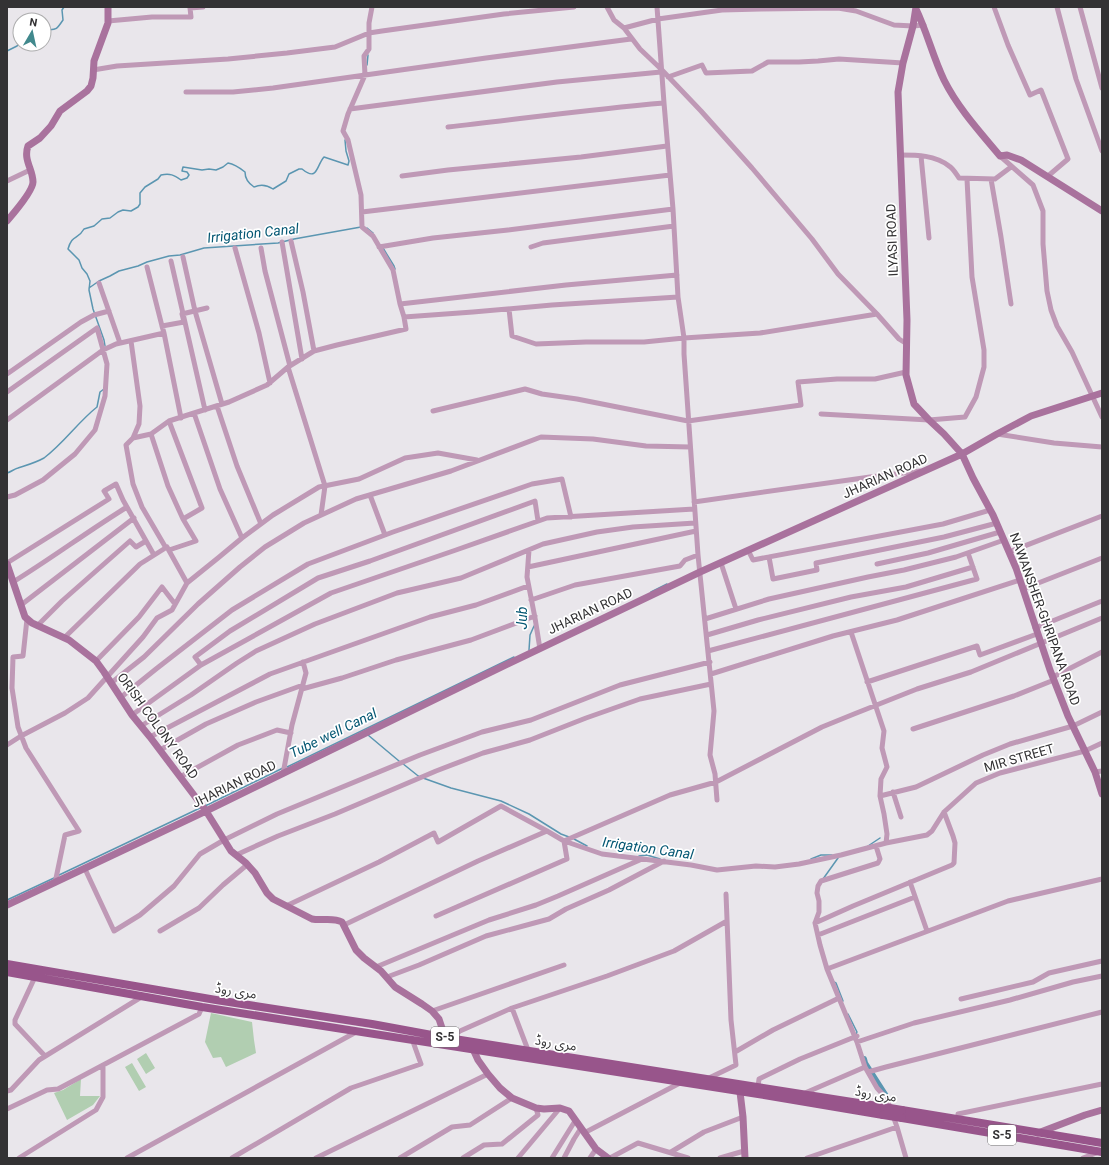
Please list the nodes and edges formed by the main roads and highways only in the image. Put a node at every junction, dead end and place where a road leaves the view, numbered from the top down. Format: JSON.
{"nodes":[{"id":1,"x":108,"y":7,"type":"edge"},
{"id":2,"x":916,"y":8,"type":"edge"},
{"id":3,"x":1102,"y":212,"type":"edge"},
{"id":4,"x":7,"y":221,"type":"edge"},
{"id":5,"x":1102,"y":393,"type":"edge"},
{"id":6,"x":962,"y":454,"type":"junction"},
{"id":7,"x":7,"y":563,"type":"edge"},
{"id":8,"x":1099,"y":771,"type":"edge"},
{"id":9,"x":1102,"y":794,"type":"edge"},
{"id":10,"x":206,"y":811,"type":"junction"},
{"id":11,"x":7,"y":905,"type":"edge"},
{"id":12,"x":7,"y":964,"type":"edge"},
{"id":13,"x":7,"y":972,"type":"edge"},
{"id":14,"x":65,"y":978,"type":"junction"},
{"id":15,"x":254,"y":1006,"type":"junction"},
{"id":16,"x":252,"y":1015,"type":"junction"},
{"id":17,"x":448,"y":1038,"type":"junction"},
{"id":18,"x":473,"y":1049,"type":"junction"},
{"id":19,"x":675,"y":1079,"type":"junction"},
{"id":20,"x":740,"y":1092,"type":"junction"},
{"id":21,"x":798,"y":1096,"type":"junction"},
{"id":22,"x":1102,"y":1110,"type":"edge"},
{"id":23,"x":902,"y":1114,"type":"junction"},
{"id":24,"x":1038,"y":1133,"type":"junction"},
{"id":25,"x":1102,"y":1149,"type":"edge"},
{"id":26,"x":745,"y":1155,"type":"edge"},
{"id":27,"x":609,"y":1158,"type":"edge"}],
"edges":[{"from":1,"to":4,"type":"main road"},
{"from":2,"to":3,"type":"main road"},
{"from":2,"to":6,"type":"main road","name":"ILYASI ROAD"},
{"from":5,"to":6,"type":"main road","name":"JHARIAN ROAD"},
{"from":6,"to":8,"type":"main road","name":"NAWANSHER-GHRIPANA ROAD"},
{"from":6,"to":10,"type":"main road","name":"JHARIAN ROAD"},
{"from":7,"to":10,"type":"main road","name":"ORISH COLONY ROAD"},
{"from":8,"to":9,"type":"main road","name":"NAWANSHER-GHRIPANA ROAD"},
{"from":10,"to":11,"type":"main road","name":"JHARIAN ROAD"},
{"from":10,"to":17,"type":"main road","name":"ORISH COLONY ROAD"},
{"from":12,"to":14,"type":"main road","name":"مری روڈ","number":"S-5"},
{"from":13,"to":14,"type":"main road","name":"مری روڈ","number":"S-5"},
{"from":14,"to":15,"type":"main road","name":"مری روڈ","number":"S-5"},
{"from":14,"to":16,"type":"main road","name":"مری روڈ","number":"S-5"},
{"from":15,"to":16,"type":"main road"},
{"from":15,"to":17,"type":"main road","name":"مری روڈ","number":"S-5"},
{"from":16,"to":18,"type":"main road","name":"مری روڈ","number":"S-5"},
{"from":17,"to":19,"type":"main road","name":"مری روڈ","number":"S-5"},
{"from":18,"to":19,"type":"main road","name":"مری روڈ","number":"S-5"},
{"from":18,"to":27,"type":"main road"},
{"from":19,"to":20,"type":"main road","name":"مری روڈ","number":"S-5"},
{"from":19,"to":21,"type":"main road","name":"مری روڈ","number":"S-5"},
{"from":20,"to":21,"type":"main road","name":"مری روڈ","number":"S-5"},
{"from":20,"to":26,"type":"main road"},
{"from":21,"to":23,"type":"main road","name":"مری روڈ","number":"S-5","bridge":true},
{"from":22,"to":24,"type":"main road"},
{"from":23,"to":24,"type":"main road","name":"مری روڈ","number":"S-5"},
{"from":23,"to":25,"type":"main road","name":"مری روڈ","number":"S-5"},
{"from":24,"to":25,"type":"main road","name":"مری روڈ","number":"S-5"}]}
